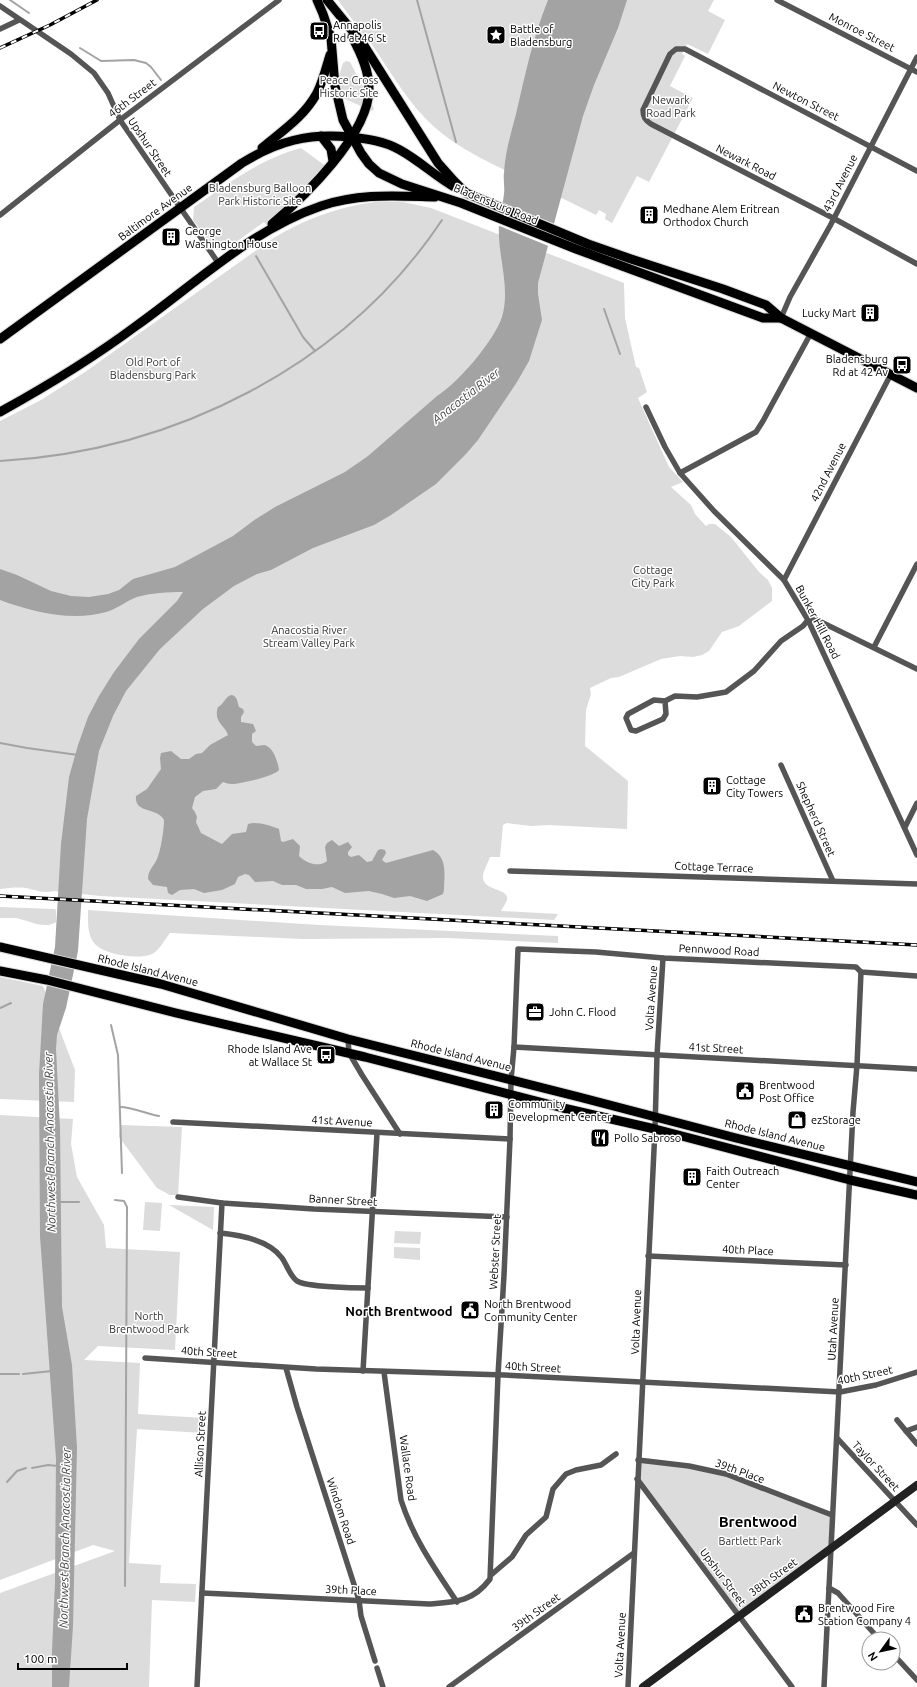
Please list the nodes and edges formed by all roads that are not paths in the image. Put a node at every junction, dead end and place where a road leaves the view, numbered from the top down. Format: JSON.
{"nodes":[{"id":1,"x":280,"y":0,"type":"edge"},
{"id":2,"x":317,"y":0,"type":"edge"},
{"id":3,"x":327,"y":0,"type":"edge"},
{"id":4,"x":777,"y":0,"type":"edge"},
{"id":5,"x":0,"y":6,"type":"edge"},
{"id":6,"x":342,"y":19,"type":"junction"},
{"id":7,"x":19,"y":20,"type":"junction"},
{"id":8,"x":0,"y":29,"type":"edge"},
{"id":9,"x":332,"y":48,"type":"junction"},
{"id":10,"x":685,"y":49,"type":"joint"},
{"id":11,"x":917,"y":57,"type":"edge"},
{"id":12,"x":911,"y":68,"type":"junction"},
{"id":13,"x":917,"y":72,"type":"edge"},
{"id":14,"x":120,"y":120,"type":"junction"},
{"id":15,"x":321,"y":136,"type":"junction"},
{"id":16,"x":351,"y":137,"type":"junction"},
{"id":17,"x":871,"y":146,"type":"junction"},
{"id":18,"x":253,"y":157,"type":"junction"},
{"id":19,"x":333,"y":161,"type":"junction"},
{"id":20,"x":917,"y":171,"type":"edge"},
{"id":21,"x":466,"y":193,"type":"junction"},
{"id":22,"x":448,"y":198,"type":"junction"},
{"id":23,"x":180,"y":209,"type":"junction"},
{"id":24,"x":0,"y":214,"type":"edge"},
{"id":25,"x":833,"y":218,"type":"junction"},
{"id":26,"x":260,"y":234,"type":"junction"},
{"id":27,"x":219,"y":264,"type":"junction"},
{"id":28,"x":917,"y":264,"type":"edge"},
{"id":29,"x":781,"y":318,"type":"junction"},
{"id":30,"x":811,"y":333,"type":"junction"},
{"id":31,"x":0,"y":340,"type":"edge"},
{"id":32,"x":891,"y":374,"type":"junction"},
{"id":33,"x":917,"y":388,"type":"edge"},
{"id":34,"x":646,"y":407,"type":"dead end"},
{"id":35,"x":0,"y":412,"type":"edge"},
{"id":36,"x":680,"y":473,"type":"junction"},
{"id":37,"x":917,"y":564,"type":"edge"},
{"id":38,"x":784,"y":580,"type":"junction"},
{"id":39,"x":808,"y":620,"type":"junction"},
{"id":40,"x":874,"y":647,"type":"junction"},
{"id":41,"x":917,"y":669,"type":"edge"},
{"id":42,"x":665,"y":701,"type":"junction"},
{"id":43,"x":781,"y":765,"type":"dead end"},
{"id":44,"x":917,"y":803,"type":"edge"},
{"id":45,"x":905,"y":827,"type":"junction"},
{"id":46,"x":917,"y":855,"type":"edge"},
{"id":47,"x":510,"y":871,"type":"dead end"},
{"id":48,"x":834,"y":881,"type":"junction"},
{"id":49,"x":917,"y":884,"type":"edge"},
{"id":50,"x":0,"y":947,"type":"edge"},
{"id":51,"x":518,"y":950,"type":"joint"},
{"id":52,"x":663,"y":958,"type":"junction"},
{"id":53,"x":0,"y":971,"type":"edge"},
{"id":54,"x":861,"y":972,"type":"junction"},
{"id":55,"x":917,"y":976,"type":"edge"},
{"id":56,"x":348,"y":1039,"type":"junction"},
{"id":57,"x":514,"y":1047,"type":"junction"},
{"id":58,"x":349,"y":1053,"type":"junction"},
{"id":59,"x":657,"y":1055,"type":"junction"},
{"id":60,"x":858,"y":1065,"type":"junction"},
{"id":61,"x":917,"y":1069,"type":"edge"},
{"id":62,"x":511,"y":1080,"type":"junction"},
{"id":63,"x":512,"y":1094,"type":"junction"},
{"id":64,"x":655,"y":1117,"type":"junction"},
{"id":65,"x":173,"y":1122,"type":"dead end"},
{"id":66,"x":655,"y":1129,"type":"junction"},
{"id":67,"x":377,"y":1133,"type":"junction"},
{"id":68,"x":400,"y":1134,"type":"junction"},
{"id":69,"x":510,"y":1139,"type":"junction"},
{"id":70,"x":851,"y":1166,"type":"junction"},
{"id":71,"x":850,"y":1180,"type":"junction"},
{"id":72,"x":917,"y":1182,"type":"edge"},
{"id":73,"x":917,"y":1195,"type":"edge"},
{"id":74,"x":178,"y":1197,"type":"dead end"},
{"id":75,"x":222,"y":1203,"type":"junction"},
{"id":76,"x":372,"y":1212,"type":"junction"},
{"id":77,"x":507,"y":1217,"type":"junction"},
{"id":78,"x":220,"y":1233,"type":"junction"},
{"id":79,"x":648,"y":1256,"type":"junction"},
{"id":80,"x":846,"y":1264,"type":"junction"},
{"id":81,"x":368,"y":1288,"type":"junction"},
{"id":82,"x":145,"y":1358,"type":"dead end"},
{"id":83,"x":214,"y":1362,"type":"junction"},
{"id":84,"x":286,"y":1368,"type":"junction"},
{"id":85,"x":363,"y":1371,"type":"junction"},
{"id":86,"x":384,"y":1372,"type":"junction"},
{"id":87,"x":917,"y":1372,"type":"edge"},
{"id":88,"x":498,"y":1375,"type":"junction"},
{"id":89,"x":644,"y":1382,"type":"junction"},
{"id":90,"x":840,"y":1392,"type":"junction"},
{"id":91,"x":896,"y":1420,"type":"dead end"},
{"id":92,"x":917,"y":1427,"type":"edge"},
{"id":93,"x":906,"y":1431,"type":"junction"},
{"id":94,"x":837,"y":1438,"type":"junction"},
{"id":95,"x":917,"y":1444,"type":"edge"},
{"id":96,"x":616,"y":1454,"type":"dead end"},
{"id":97,"x":638,"y":1460,"type":"junction"},
{"id":98,"x":637,"y":1479,"type":"junction"},
{"id":99,"x":917,"y":1485,"type":"edge"},
{"id":100,"x":895,"y":1501,"type":"junction"},
{"id":101,"x":832,"y":1515,"type":"junction"},
{"id":102,"x":917,"y":1525,"type":"edge"},
{"id":103,"x":830,"y":1549,"type":"junction"},
{"id":104,"x":634,"y":1553,"type":"junction"},
{"id":105,"x":490,"y":1577,"type":"junction"},
{"id":106,"x":829,"y":1588,"type":"junction"},
{"id":107,"x":202,"y":1593,"type":"junction"},
{"id":108,"x":359,"y":1600,"type":"junction"},
{"id":109,"x":457,"y":1602,"type":"junction"},
{"id":110,"x":739,"y":1615,"type":"junction"},
{"id":111,"x":872,"y":1631,"type":"edge"},
{"id":112,"x":375,"y":1661,"type":"dead end"},
{"id":113,"x":901,"y":1663,"type":"edge"},
{"id":114,"x":377,"y":1668,"type":"dead end"},
{"id":115,"x":917,"y":1680,"type":"edge"},
{"id":116,"x":197,"y":1687,"type":"edge"},
{"id":117,"x":383,"y":1687,"type":"edge"},
{"id":118,"x":449,"y":1687,"type":"edge"},
{"id":119,"x":628,"y":1687,"type":"edge"},
{"id":120,"x":643,"y":1687,"type":"edge"},
{"id":121,"x":792,"y":1687,"type":"edge"},
{"id":122,"x":824,"y":1687,"type":"edge"}],
"edges":[{"from":1,"to":14,"type":"street","name":"46th Street"},
{"from":2,"to":9,"type":"main road","name":"Bladensburg Road"},
{"from":3,"to":6,"type":"main road","name":"Bladensburg Road"},
{"from":4,"to":12,"type":"street","name":"Monroe Street"},
{"from":5,"to":7,"type":"street","name":"Upshur Street"},
{"from":6,"to":16,"type":"main road"},
{"from":6,"to":21,"type":"main road","name":"Bladensburg Road"},
{"from":7,"to":8,"type":"street"},
{"from":7,"to":14,"type":"street","name":"Upshur Street"},
{"from":9,"to":16,"type":"main road","name":"Bladensburg Road"},
{"from":9,"to":18,"type":"main road"},
{"from":10,"to":17,"type":"street","name":"Newton Street"},
{"from":10,"to":25,"type":"street","name":"Newark Road"},
{"from":11,"to":12,"type":"street","name":"43rd Avenue"},
{"from":12,"to":13,"type":"street","name":"Monroe Street"},
{"from":12,"to":17,"type":"street","name":"43rd Avenue"},
{"from":14,"to":23,"type":"street","name":"Upshur Street"},
{"from":14,"to":24,"type":"street","name":"46th Street"},
{"from":15,"to":16,"type":"main road","name":"Baltimore Avenue"},
{"from":15,"to":18,"type":"main road","name":"Baltimore Avenue"},
{"from":15,"to":19,"type":"main road"},
{"from":16,"to":19,"type":"main road"},
{"from":16,"to":21,"type":"main road","name":"Baltimore Avenue"},
{"from":16,"to":22,"type":"main road","name":"Bladensburg Road"},
{"from":17,"to":20,"type":"street","name":"Newton Street"},
{"from":17,"to":25,"type":"street","name":"43rd Avenue"},
{"from":18,"to":23,"type":"main road","name":"Baltimore Avenue"},
{"from":19,"to":26,"type":"main road"},
{"from":21,"to":29,"type":"main road","name":"Bladensburg Road"},
{"from":22,"to":26,"type":"main road"},
{"from":22,"to":29,"type":"main road","name":"Bladensburg Road"},
{"from":23,"to":27,"type":"street","name":"Upshur Street"},
{"from":23,"to":31,"type":"main road","name":"Baltimore Avenue"},
{"from":25,"to":28,"type":"street","name":"Newark Road"},
{"from":25,"to":29,"type":"street","name":"43rd Avenue"},
{"from":26,"to":27,"type":"main road"},
{"from":27,"to":35,"type":"main road"},
{"from":29,"to":30,"type":"main road","name":"Bladensburg Road"},
{"from":30,"to":32,"type":"main road","name":"Bladensburg Road"},
{"from":30,"to":36,"type":"street"},
{"from":32,"to":33,"type":"main road","name":"Bladensburg Road"},
{"from":32,"to":38,"type":"street","name":"42nd Avenue"},
{"from":34,"to":36,"type":"street","name":"Bunker Hill Road"},
{"from":36,"to":38,"type":"street","name":"Bunker Hill Road"},
{"from":37,"to":40,"type":"street"},
{"from":38,"to":39,"type":"street","name":"Bunker Hill Road"},
{"from":39,"to":40,"type":"street"},
{"from":39,"to":42,"type":"street"},
{"from":39,"to":45,"type":"street","name":"Bunker Hill Road"},
{"from":40,"to":41,"type":"street"},
{"from":42,"to":42,"type":"street"},
{"from":43,"to":48,"type":"street","name":"Shepherd Street"},
{"from":44,"to":45,"type":"street"},
{"from":45,"to":46,"type":"street","name":"Bunker Hill Road"},
{"from":47,"to":48,"type":"street","name":"Cottage Terrace"},
{"from":48,"to":49,"type":"street","name":"Cottage Terrace"},
{"from":50,"to":56,"type":"main road","name":"Rhode Island Avenue"},
{"from":51,"to":52,"type":"street","name":"Pennwood Road"},
{"from":51,"to":57,"type":"street","name":"Webster Street"},
{"from":52,"to":54,"type":"street","name":"Pennwood Road"},
{"from":52,"to":59,"type":"street","name":"Volta Avenue"},
{"from":53,"to":58,"type":"main road"},
{"from":54,"to":55,"type":"street","name":"Pennwood Road"},
{"from":54,"to":60,"type":"street","name":"Utah Avenue"},
{"from":56,"to":58,"type":"street"},
{"from":56,"to":62,"type":"main road","name":"Rhode Island Avenue"},
{"from":57,"to":59,"type":"street","name":"41st Street"},
{"from":57,"to":62,"type":"street","name":"Webster Street"},
{"from":58,"to":63,"type":"main road"},
{"from":58,"to":68,"type":"street"},
{"from":59,"to":60,"type":"street","name":"41st Street"},
{"from":59,"to":64,"type":"street","name":"Volta Avenue"},
{"from":60,"to":61,"type":"street","name":"41st Street"},
{"from":60,"to":70,"type":"street","name":"Utah Avenue"},
{"from":62,"to":63,"type":"street","name":"Webster Street"},
{"from":62,"to":64,"type":"main road","name":"Rhode Island Avenue"},
{"from":63,"to":66,"type":"main road"},
{"from":63,"to":69,"type":"street","name":"Webster Street"},
{"from":64,"to":66,"type":"street","name":"Volta Avenue"},
{"from":64,"to":70,"type":"main road","name":"Rhode Island Avenue"},
{"from":65,"to":67,"type":"street","name":"41st Avenue"},
{"from":66,"to":71,"type":"main road"},
{"from":66,"to":79,"type":"street","name":"Volta Avenue"},
{"from":67,"to":68,"type":"street","name":"41st Avenue"},
{"from":67,"to":76,"type":"street"},
{"from":68,"to":69,"type":"street","name":"41st Avenue"},
{"from":69,"to":77,"type":"street","name":"Webster Street"},
{"from":70,"to":71,"type":"street","name":"Utah Avenue"},
{"from":70,"to":72,"type":"main road","name":"Rhode Island Avenue"},
{"from":71,"to":73,"type":"main road"},
{"from":71,"to":80,"type":"street","name":"Utah Avenue"},
{"from":74,"to":75,"type":"street","name":"Banner Street"},
{"from":75,"to":76,"type":"street","name":"Banner Street"},
{"from":75,"to":78,"type":"street","name":"Allison Street"},
{"from":76,"to":77,"type":"street","name":"Banner Street"},
{"from":76,"to":81,"type":"street"},
{"from":77,"to":88,"type":"street","name":"Webster Street"},
{"from":78,"to":81,"type":"street"},
{"from":78,"to":83,"type":"street","name":"Allison Street"},
{"from":79,"to":80,"type":"street","name":"40th Place"},
{"from":79,"to":89,"type":"street","name":"Volta Avenue"},
{"from":80,"to":90,"type":"street","name":"Utah Avenue"},
{"from":81,"to":85,"type":"street"},
{"from":82,"to":83,"type":"street","name":"40th Street"},
{"from":83,"to":84,"type":"street","name":"40th Street"},
{"from":83,"to":107,"type":"street","name":"Allison Street"},
{"from":84,"to":85,"type":"street","name":"40th Street"},
{"from":84,"to":108,"type":"street","name":"Windom Road"},
{"from":85,"to":86,"type":"street","name":"40th Street"},
{"from":86,"to":88,"type":"street","name":"40th Street"},
{"from":86,"to":109,"type":"street","name":"Wallace Road"},
{"from":87,"to":90,"type":"street","name":"40th Street"},
{"from":88,"to":89,"type":"street","name":"40th Street"},
{"from":88,"to":105,"type":"street","name":"Webster Street"},
{"from":89,"to":90,"type":"street","name":"40th Street"},
{"from":89,"to":97,"type":"street","name":"Volta Avenue"},
{"from":90,"to":94,"type":"street","name":"Utah Avenue"},
{"from":91,"to":93,"type":"street"},
{"from":92,"to":93,"type":"street"},
{"from":93,"to":95,"type":"street"},
{"from":94,"to":100,"type":"street","name":"Taylor Street"},
{"from":94,"to":101,"type":"street","name":"Utah Avenue"},
{"from":96,"to":105,"type":"street","name":"39th Place"},
{"from":97,"to":98,"type":"street","name":"Volta Avenue"},
{"from":97,"to":101,"type":"street","name":"39th Place"},
{"from":98,"to":104,"type":"street","name":"Volta Avenue"},
{"from":98,"to":110,"type":"street","name":"Upshur Street"},
{"from":99,"to":100,"type":"main road","name":"38th Street"},
{"from":100,"to":102,"type":"street","name":"Taylor Street"},
{"from":100,"to":103,"type":"main road","name":"38th Street"},
{"from":101,"to":103,"type":"street","name":"Utah Avenue"},
{"from":103,"to":106,"type":"street","name":"Utah Avenue"},
{"from":103,"to":110,"type":"main road","name":"38th Street"},
{"from":104,"to":118,"type":"street","name":"39th Street"},
{"from":104,"to":119,"type":"street","name":"Volta Avenue"},
{"from":105,"to":109,"type":"street","name":"39th Place"},
{"from":106,"to":111,"type":"street"},
{"from":106,"to":122,"type":"street","name":"Utah Avenue"},
{"from":107,"to":108,"type":"street","name":"39th Place"},
{"from":107,"to":116,"type":"street","name":"Allison Street"},
{"from":108,"to":109,"type":"street","name":"39th Place"},
{"from":108,"to":112,"type":"street","name":"Windom Road"},
{"from":110,"to":120,"type":"main road","name":"38th Street"},
{"from":110,"to":121,"type":"street","name":"Upshur Street"},
{"from":113,"to":115,"type":"street"},
{"from":114,"to":117,"type":"street"}]}
